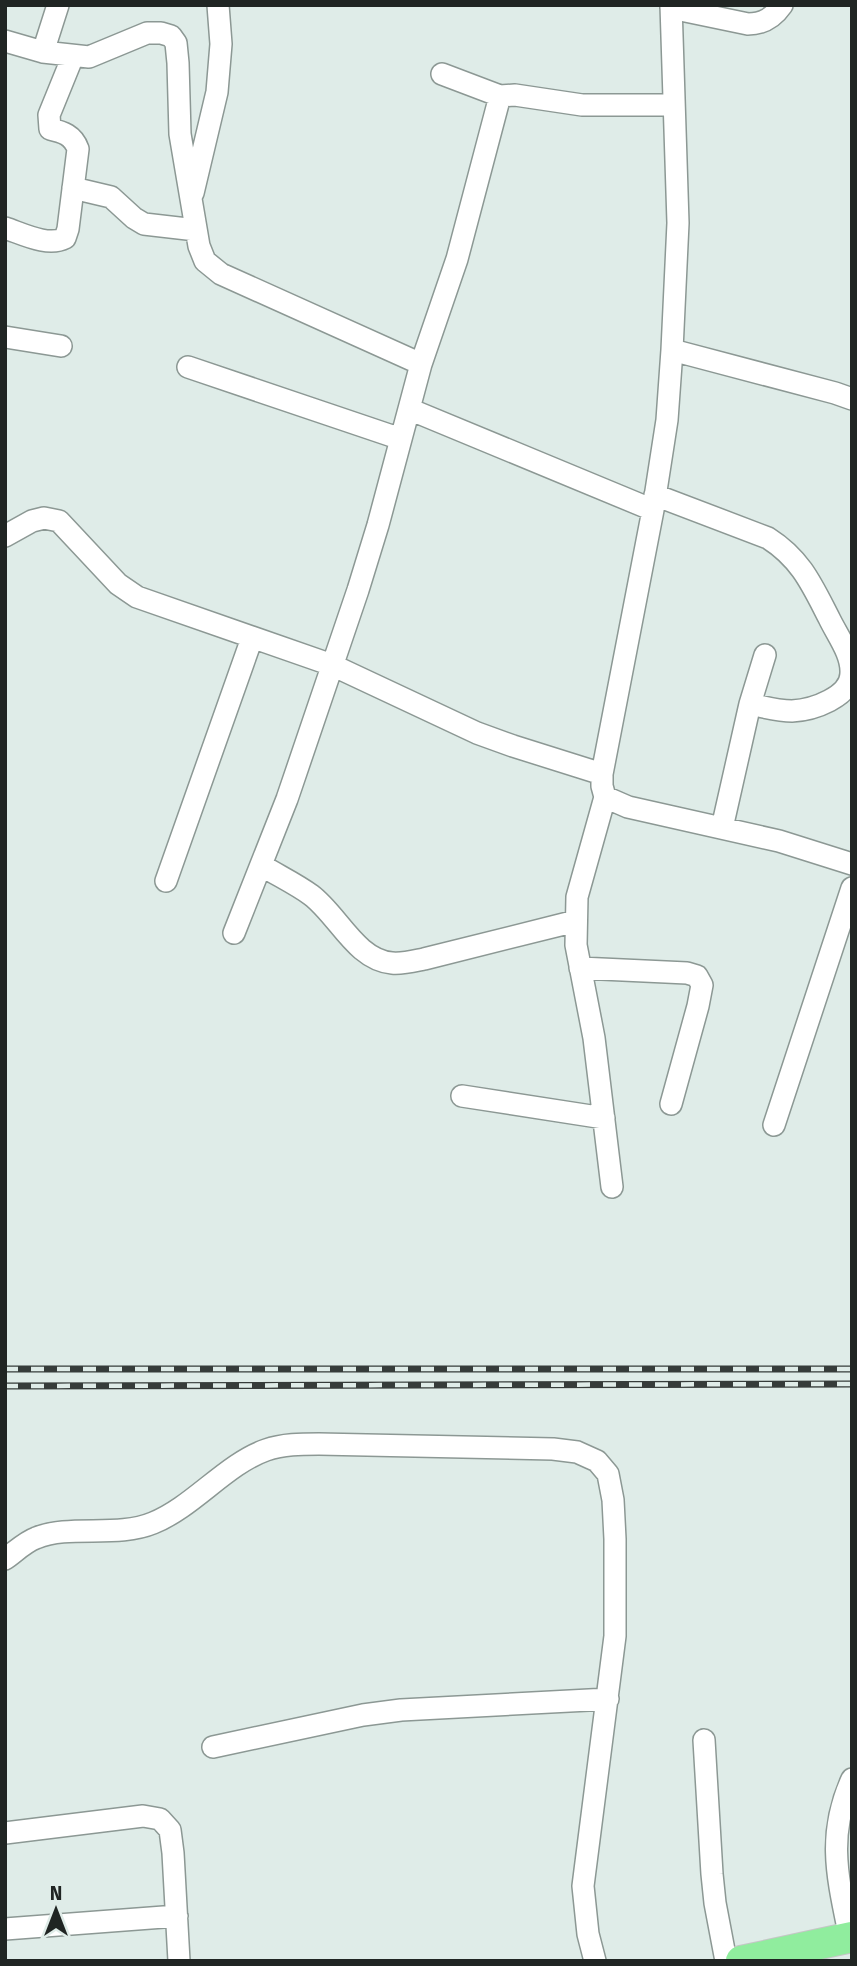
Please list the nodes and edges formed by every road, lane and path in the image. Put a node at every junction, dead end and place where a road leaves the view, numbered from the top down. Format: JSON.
{"nodes":[{"id":1,"x":58,"y":5,"type":"edge"},
{"id":2,"x":218,"y":5,"type":"edge"},
{"id":3,"x":782,"y":5,"type":"edge"},
{"id":4,"x":671,"y":7,"type":"edge"},
{"id":5,"x":5,"y":41,"type":"edge"},
{"id":6,"x":43,"y":52,"type":"junction"},
{"id":7,"x":73,"y":56,"type":"junction"},
{"id":8,"x":442,"y":74,"type":"dead end"},
{"id":9,"x":500,"y":96,"type":"junction"},
{"id":10,"x":674,"y":105,"type":"junction"},
{"id":11,"x":73,"y":188,"type":"junction"},
{"id":12,"x":191,"y":201,"type":"junction"},
{"id":13,"x":5,"y":228,"type":"edge"},
{"id":14,"x":196,"y":230,"type":"junction"},
{"id":15,"x":5,"y":337,"type":"edge"},
{"id":16,"x":61,"y":346,"type":"dead end"},
{"id":17,"x":672,"y":350,"type":"junction"},
{"id":18,"x":421,"y":364,"type":"junction"},
{"id":19,"x":188,"y":368,"type":"dead end"},
{"id":20,"x":852,"y":399,"type":"edge"},
{"id":21,"x":410,"y":409,"type":"junction"},
{"id":22,"x":401,"y":439,"type":"junction"},
{"id":23,"x":654,"y":502,"type":"junction"},
{"id":24,"x":5,"y":536,"type":"edge"},
{"id":25,"x":252,"y":638,"type":"junction"},
{"id":26,"x":765,"y":655,"type":"dead end"},
{"id":27,"x":332,"y":665,"type":"junction"},
{"id":28,"x":750,"y":704,"type":"junction"},
{"id":29,"x":602,"y":774,"type":"junction"},
{"id":30,"x":605,"y":797,"type":"junction"},
{"id":31,"x":722,"y":828,"type":"junction"},
{"id":32,"x":852,"y":863,"type":"edge"},
{"id":33,"x":261,"y":864,"type":"junction"},
{"id":34,"x":166,"y":881,"type":"dead end"},
{"id":35,"x":852,"y":888,"type":"edge"},
{"id":36,"x":576,"y":921,"type":"junction"},
{"id":37,"x":234,"y":933,"type":"dead end"},
{"id":38,"x":580,"y":968,"type":"junction"},
{"id":39,"x":462,"y":1096,"type":"dead end"},
{"id":40,"x":671,"y":1104,"type":"dead end"},
{"id":41,"x":604,"y":1118,"type":"junction"},
{"id":42,"x":774,"y":1125,"type":"dead end"},
{"id":43,"x":612,"y":1186,"type":"dead end"},
{"id":44,"x":5,"y":1559,"type":"edge"},
{"id":45,"x":608,"y":1699,"type":"junction"},
{"id":46,"x":704,"y":1740,"type":"dead end"},
{"id":47,"x":213,"y":1747,"type":"dead end"},
{"id":48,"x":852,"y":1779,"type":"edge"},
{"id":49,"x":5,"y":1833,"type":"edge"},
{"id":50,"x":177,"y":1916,"type":"junction"},
{"id":51,"x":5,"y":1929,"type":"edge"},
{"id":52,"x":841,"y":1946,"type":"edge"},
{"id":53,"x":179,"y":1961,"type":"edge"},
{"id":54,"x":595,"y":1961,"type":"edge"},
{"id":55,"x":726,"y":1961,"type":"edge"},
{"id":56,"x":741,"y":1961,"type":"edge"}],
"edges":[{"from":1,"to":6,"type":"street"},
{"from":2,"to":12,"type":"street"},
{"from":3,"to":4,"type":"street"},
{"from":4,"to":10,"type":"street"},
{"from":5,"to":6,"type":"street"},
{"from":6,"to":7,"type":"street"},
{"from":7,"to":11,"type":"street"},
{"from":7,"to":12,"type":"street"},
{"from":8,"to":9,"type":"street"},
{"from":9,"to":10,"type":"street"},
{"from":9,"to":18,"type":"street"},
{"from":10,"to":17,"type":"street"},
{"from":11,"to":13,"type":"street"},
{"from":11,"to":14,"type":"street"},
{"from":12,"to":14,"type":"street"},
{"from":14,"to":18,"type":"street"},
{"from":15,"to":16,"type":"street"},
{"from":17,"to":20,"type":"street"},
{"from":17,"to":23,"type":"street"},
{"from":18,"to":21,"type":"street"},
{"from":19,"to":22,"type":"street"},
{"from":21,"to":22,"type":"street"},
{"from":21,"to":23,"type":"street"},
{"from":22,"to":27,"type":"street"},
{"from":23,"to":28,"type":"street"},
{"from":23,"to":29,"type":"street"},
{"from":24,"to":25,"type":"street"},
{"from":25,"to":27,"type":"street"},
{"from":25,"to":34,"type":"street"},
{"from":26,"to":28,"type":"street"},
{"from":27,"to":29,"type":"street"},
{"from":27,"to":33,"type":"street"},
{"from":28,"to":31,"type":"street"},
{"from":29,"to":30,"type":"street"},
{"from":30,"to":31,"type":"street"},
{"from":30,"to":36,"type":"street"},
{"from":31,"to":32,"type":"street"},
{"from":33,"to":36,"type":"street"},
{"from":33,"to":37,"type":"street"},
{"from":35,"to":42,"type":"street"},
{"from":36,"to":38,"type":"street"},
{"from":38,"to":40,"type":"street"},
{"from":38,"to":41,"type":"street"},
{"from":39,"to":41,"type":"street"},
{"from":41,"to":43,"type":"street"},
{"from":44,"to":45,"type":"street"},
{"from":45,"to":47,"type":"street"},
{"from":45,"to":54,"type":"street"},
{"from":46,"to":55,"type":"street"},
{"from":48,"to":52,"type":"street"},
{"from":49,"to":50,"type":"street"},
{"from":50,"to":51,"type":"street"},
{"from":50,"to":53,"type":"street"},
{"from":52,"to":56,"type":"highway"}]}
